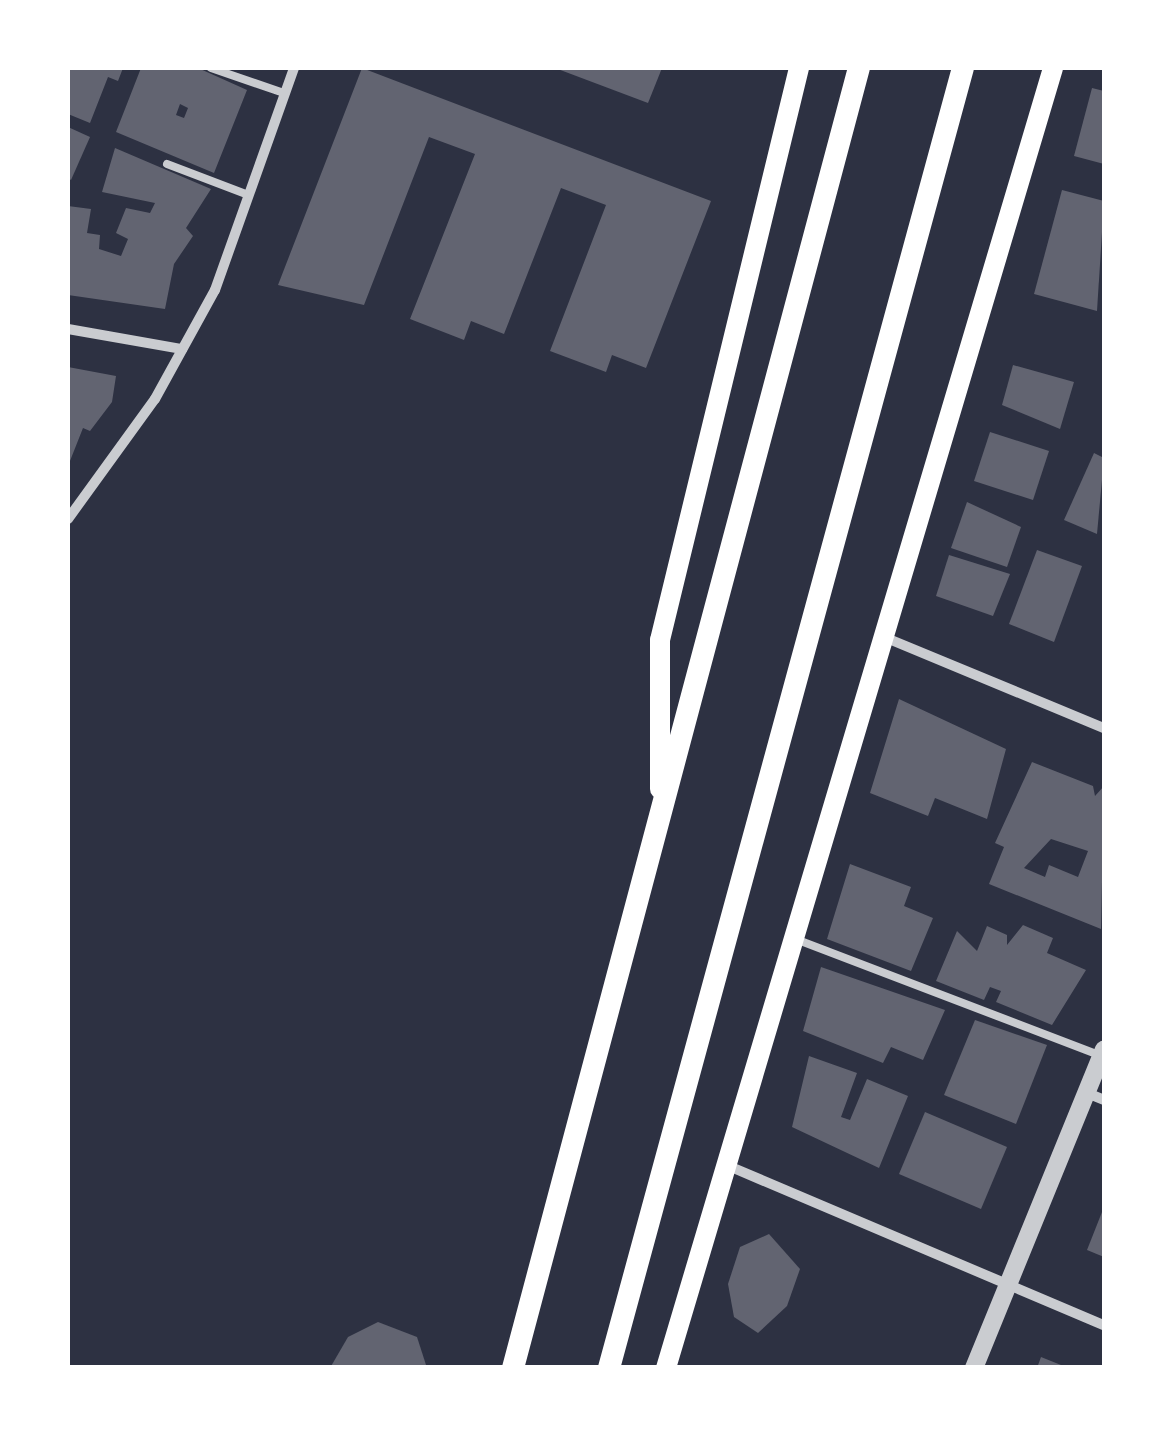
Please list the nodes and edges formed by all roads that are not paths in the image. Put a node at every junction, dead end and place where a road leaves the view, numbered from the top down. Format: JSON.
{"nodes":[{"id":1,"x":211,"y":68,"type":"edge"},
{"id":2,"x":294,"y":68,"type":"edge"},
{"id":3,"x":799,"y":68,"type":"edge"},
{"id":4,"x":859,"y":68,"type":"edge"},
{"id":5,"x":964,"y":68,"type":"edge"},
{"id":6,"x":1053,"y":68,"type":"edge"},
{"id":7,"x":284,"y":94,"type":"junction"},
{"id":8,"x":167,"y":164,"type":"dead end"},
{"id":9,"x":246,"y":194,"type":"junction"},
{"id":10,"x":68,"y":329,"type":"edge"},
{"id":11,"x":182,"y":349,"type":"junction"},
{"id":12,"x":68,"y":518,"type":"edge"},
{"id":13,"x":882,"y":636,"type":"junction"},
{"id":14,"x":1104,"y":728,"type":"edge"},
{"id":15,"x":660,"y":788,"type":"junction"},
{"id":16,"x":789,"y":937,"type":"junction"},
{"id":17,"x":1103,"y":1052,"type":"edge"},
{"id":18,"x":1096,"y":1096,"type":"edge"},
{"id":19,"x":723,"y":1164,"type":"junction"},
{"id":20,"x":1008,"y":1284,"type":"junction"},
{"id":21,"x":1104,"y":1324,"type":"edge"},
{"id":22,"x":513,"y":1368,"type":"edge"},
{"id":23,"x":609,"y":1368,"type":"edge"},
{"id":24,"x":666,"y":1368,"type":"edge"},
{"id":25,"x":974,"y":1368,"type":"edge"}],
"edges":[{"from":1,"to":7,"type":"lane"},
{"from":2,"to":7,"type":"street"},
{"from":3,"to":15,"type":"main road"},
{"from":4,"to":15,"type":"main road"},
{"from":5,"to":23,"type":"main road"},
{"from":6,"to":13,"type":"main road"},
{"from":7,"to":9,"type":"street"},
{"from":8,"to":9,"type":"lane"},
{"from":9,"to":11,"type":"street"},
{"from":10,"to":11,"type":"street"},
{"from":11,"to":12,"type":"street"},
{"from":13,"to":14,"type":"street"},
{"from":13,"to":16,"type":"main road"},
{"from":15,"to":22,"type":"main road"},
{"from":16,"to":17,"type":"lane"},
{"from":16,"to":19,"type":"main road"},
{"from":17,"to":18,"type":"street"},
{"from":18,"to":20,"type":"street"},
{"from":19,"to":20,"type":"street"},
{"from":19,"to":24,"type":"main road"},
{"from":20,"to":21,"type":"street"},
{"from":20,"to":25,"type":"street"}]}
